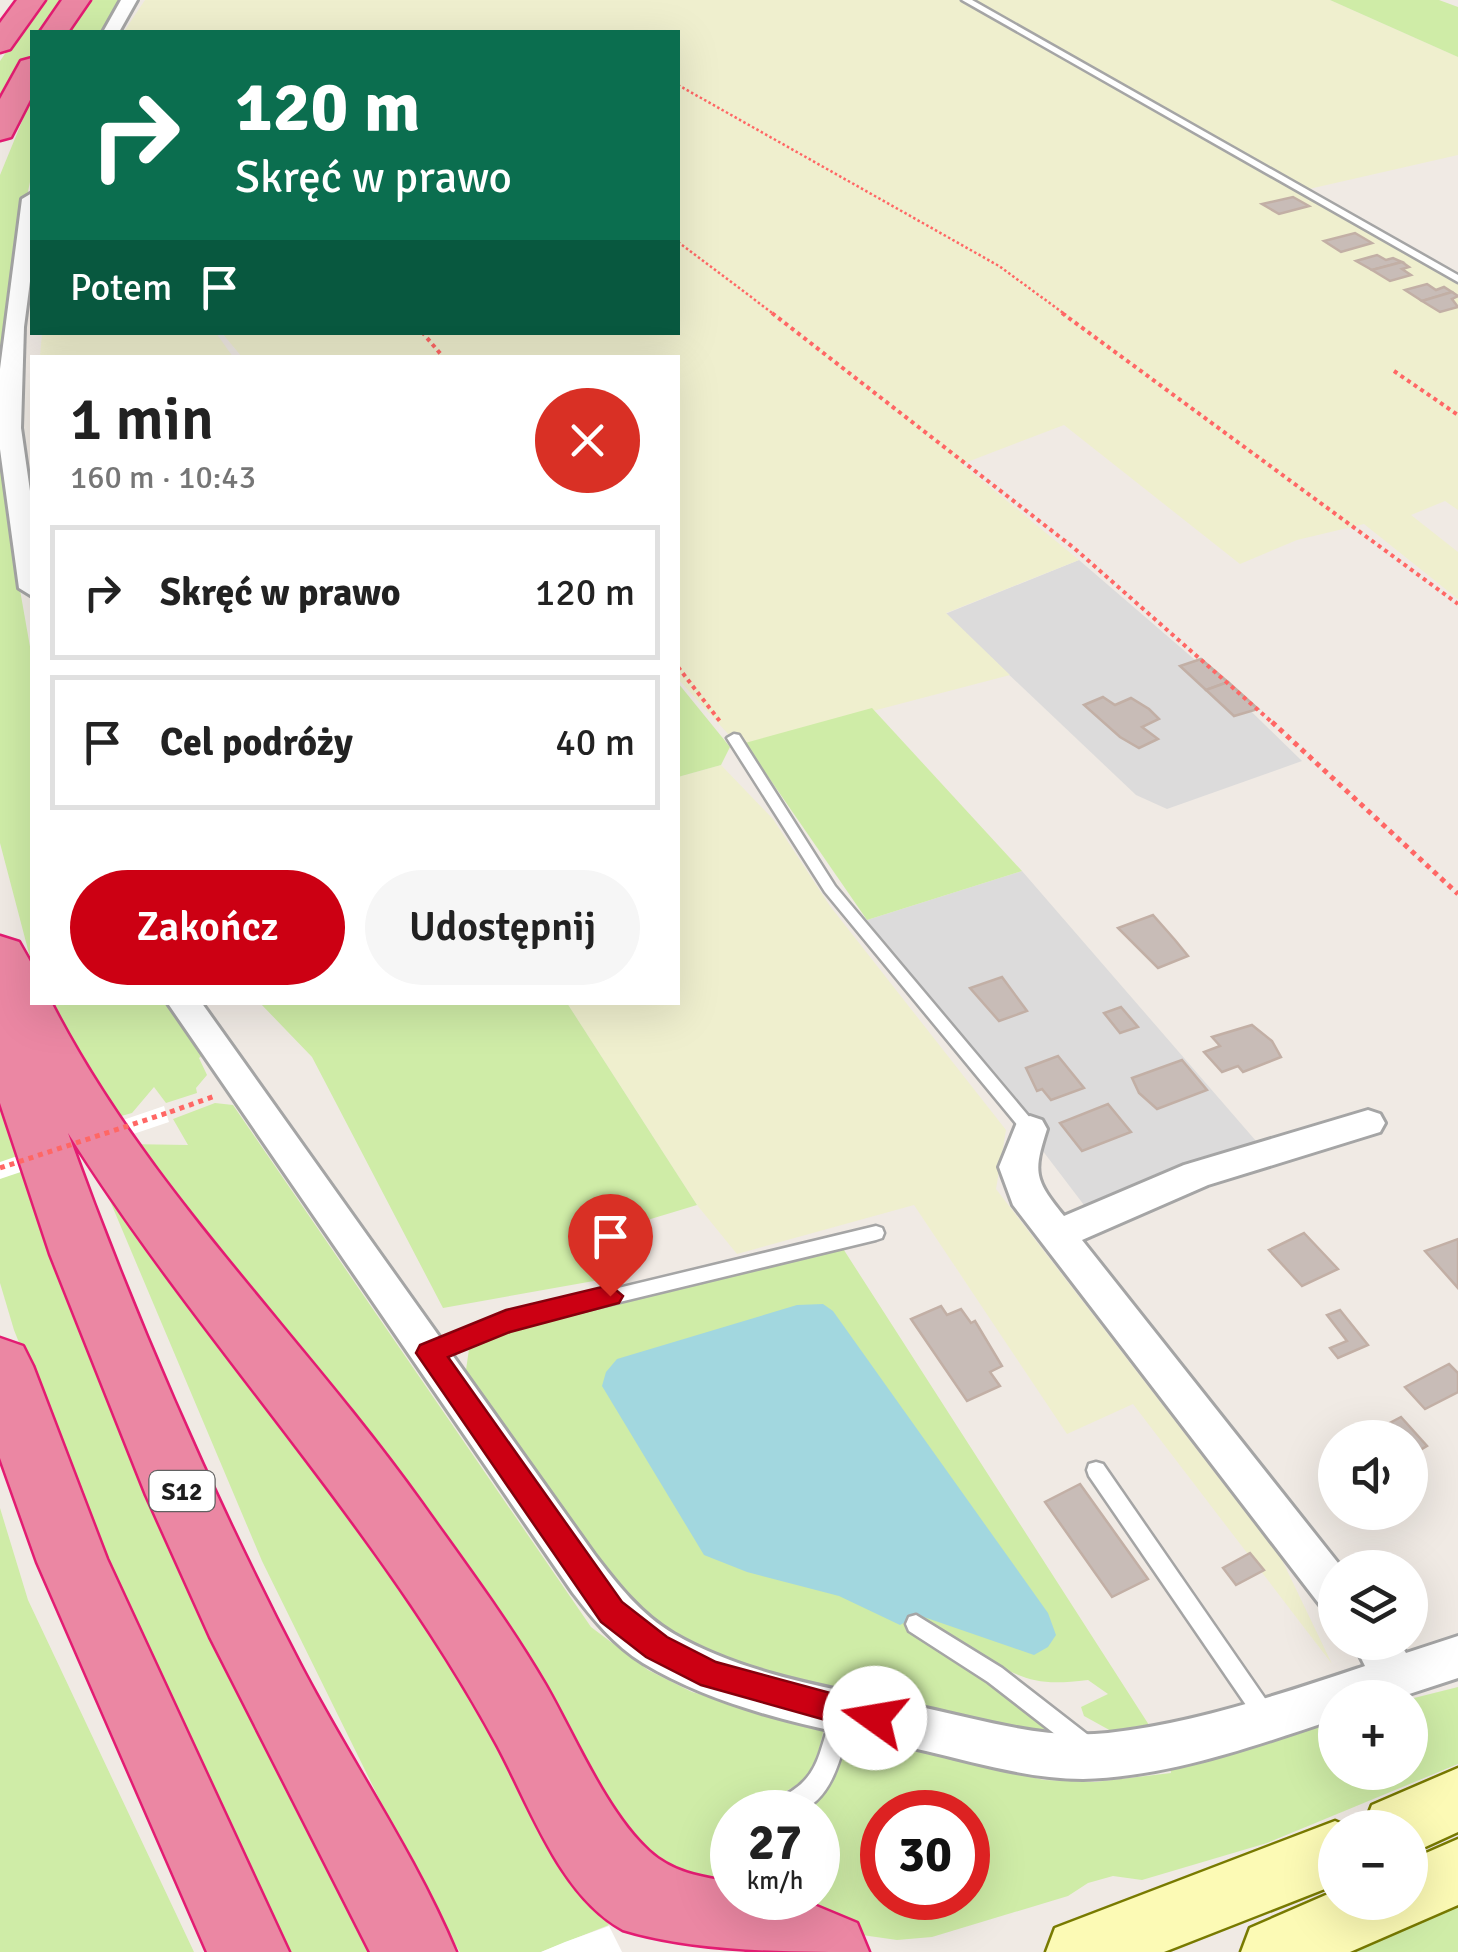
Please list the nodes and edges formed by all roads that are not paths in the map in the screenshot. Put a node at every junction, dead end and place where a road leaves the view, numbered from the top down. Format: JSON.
{"nodes":[{"id":1,"x":31,"y":0,"type":"edge"},
{"id":2,"x":76,"y":0,"type":"edge"},
{"id":3,"x":130,"y":0,"type":"edge"},
{"id":4,"x":966,"y":0,"type":"edge"},
{"id":5,"x":55,"y":30,"type":"edge"},
{"id":6,"x":112,"y":30,"type":"edge"},
{"id":7,"x":0,"y":42,"type":"edge"},
{"id":8,"x":30,"y":71,"type":"edge"},
{"id":9,"x":0,"y":130,"type":"edge"},
{"id":10,"x":30,"y":212,"type":"edge"},
{"id":11,"x":1458,"y":278,"type":"edge"},
{"id":12,"x":30,"y":573,"type":"edge"},
{"id":13,"x":734,"y":738,"type":"road end"},
{"id":14,"x":0,"y":955,"type":"edge"},
{"id":15,"x":184,"y":1005,"type":"edge"},
{"id":16,"x":0,"y":1009,"type":"edge"},
{"id":17,"x":1368,"y":1123,"type":"dead end"},
{"id":18,"x":1030,"y":1129,"type":"joint"},
{"id":19,"x":876,"y":1233,"type":"dead end"},
{"id":20,"x":1057,"y":1235,"type":"junction"},
{"id":21,"x":430,"y":1353,"type":"junction"},
{"id":22,"x":0,"y":1366,"type":"edge"},
{"id":23,"x":1096,"y":1470,"type":"dead end"},
{"id":24,"x":1318,"y":1569,"type":"edge"},
{"id":25,"x":916,"y":1624,"type":"dead end"},
{"id":26,"x":1458,"y":1657,"type":"edge"},
{"id":27,"x":1428,"y":1658,"type":"edge"},
{"id":28,"x":1383,"y":1660,"type":"edge"},
{"id":29,"x":844,"y":1712,"type":"junction"},
{"id":30,"x":1266,"y":1717,"type":"junction"},
{"id":31,"x":1100,"y":1756,"type":"junction"},
{"id":32,"x":812,"y":1790,"type":"edge"},
{"id":33,"x":1458,"y":1800,"type":"edge"},
{"id":34,"x":1428,"y":1813,"type":"edge"},
{"id":35,"x":1318,"y":1861,"type":"edge"},
{"id":36,"x":1458,"y":1872,"type":"edge"},
{"id":37,"x":1428,"y":1884,"type":"edge"},
{"id":38,"x":1346,"y":1920,"type":"edge"},
{"id":39,"x":248,"y":1952,"type":"edge"},
{"id":40,"x":415,"y":1952,"type":"edge"},
{"id":41,"x":828,"y":1952,"type":"edge"},
{"id":42,"x":1080,"y":1952,"type":"edge"},
{"id":43,"x":1274,"y":1952,"type":"edge"}],
"edges":[{"from":1,"to":7,"type":"highway"},
{"from":2,"to":5,"type":"highway"},
{"from":3,"to":6,"type":"street"},
{"from":4,"to":11,"type":"lane"},
{"from":8,"to":9,"type":"highway"},
{"from":10,"to":12,"type":"street"},
{"from":13,"to":18,"type":"lane"},
{"from":14,"to":41,"type":"highway"},
{"from":15,"to":21,"type":"street"},
{"from":16,"to":40,"type":"highway","number":"S12"},
{"from":17,"to":20,"type":"street"},
{"from":18,"to":20,"type":"street"},
{"from":19,"to":21,"type":"lane"},
{"from":20,"to":24,"type":"street"},
{"from":21,"to":29,"type":"street"},
{"from":22,"to":39,"type":"highway"},
{"from":23,"to":30,"type":"lane"},
{"from":25,"to":31,"type":"lane"},
{"from":26,"to":27,"type":"street"},
{"from":28,"to":30,"type":"street"},
{"from":29,"to":31,"type":"street"},
{"from":29,"to":32,"type":"lane"},
{"from":30,"to":31,"type":"street"},
{"from":33,"to":34,"type":"main road"},
{"from":35,"to":42,"type":"main road"},
{"from":36,"to":37,"type":"main road"},
{"from":38,"to":43,"type":"main road"}]}
